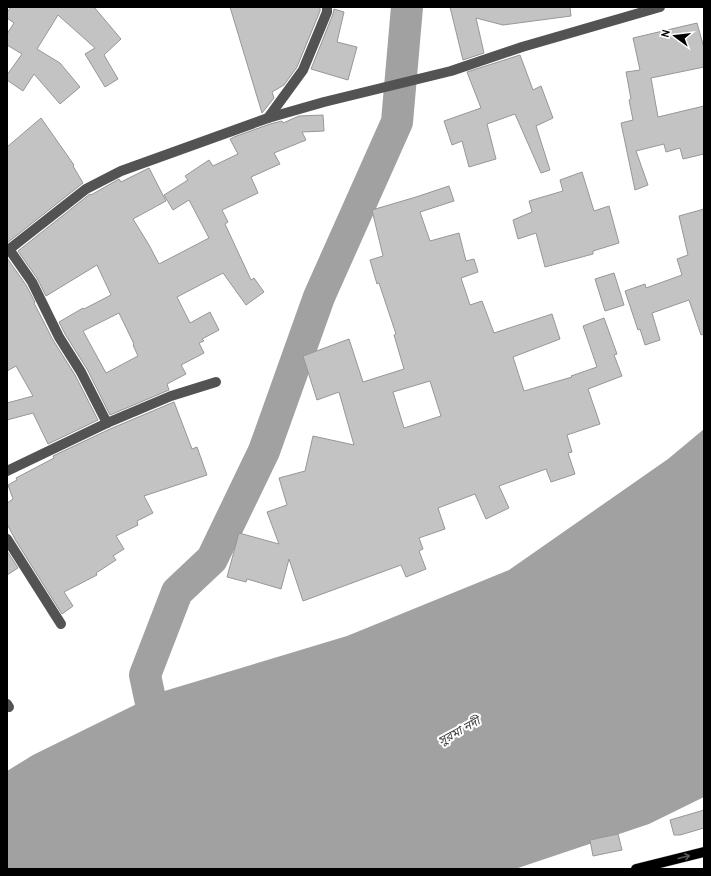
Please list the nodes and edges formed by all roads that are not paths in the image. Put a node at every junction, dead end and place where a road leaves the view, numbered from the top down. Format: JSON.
{"nodes":[{"id":1,"x":327,"y":7,"type":"edge"},
{"id":2,"x":660,"y":7,"type":"edge"},
{"id":3,"x":630,"y":12,"type":"edge"},
{"id":4,"x":268,"y":118,"type":"junction"},
{"id":5,"x":8,"y":250,"type":"edge"},
{"id":6,"x":216,"y":382,"type":"dead end"},
{"id":7,"x":107,"y":423,"type":"junction"},
{"id":8,"x":7,"y":471,"type":"edge"},
{"id":9,"x":7,"y":539,"type":"edge"},
{"id":10,"x":61,"y":624,"type":"dead end"},
{"id":11,"x":704,"y":852,"type":"edge"},
{"id":12,"x":636,"y":869,"type":"edge"}],
"edges":[{"from":1,"to":4,"type":"street"},
{"from":2,"to":3,"type":"street"},
{"from":3,"to":4,"type":"street"},
{"from":4,"to":5,"type":"street"},
{"from":5,"to":7,"type":"street"},
{"from":6,"to":7,"type":"street"},
{"from":7,"to":8,"type":"street"},
{"from":9,"to":10,"type":"street"},
{"from":12,"to":11,"type":"main road","one_way":true}]}
